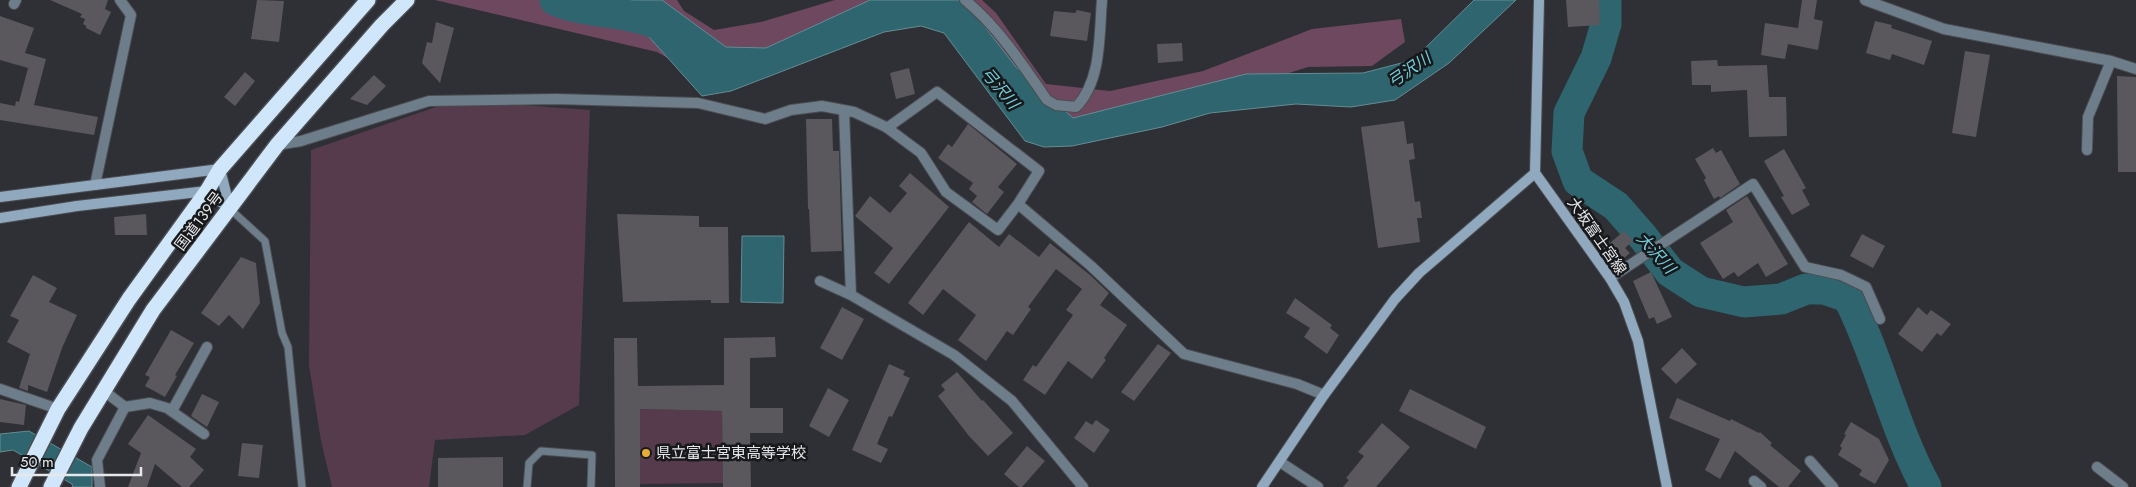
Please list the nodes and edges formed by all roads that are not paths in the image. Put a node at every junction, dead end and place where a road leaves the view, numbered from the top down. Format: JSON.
{"nodes":[{"id":1,"x":120,"y":0,"type":"edge"},
{"id":2,"x":368,"y":0,"type":"edge"},
{"id":3,"x":407,"y":0,"type":"edge"},
{"id":4,"x":965,"y":0,"type":"edge"},
{"id":5,"x":1102,"y":0,"type":"edge"},
{"id":6,"x":1539,"y":0,"type":"edge"},
{"id":7,"x":1865,"y":0,"type":"edge"},
{"id":8,"x":2111,"y":61,"type":"junction"},
{"id":9,"x":2136,"y":70,"type":"edge"},
{"id":10,"x":844,"y":111,"type":"junction"},
{"id":11,"x":887,"y":128,"type":"junction"},
{"id":12,"x":277,"y":144,"type":"junction"},
{"id":13,"x":2087,"y":150,"type":"dead end"},
{"id":14,"x":220,"y":169,"type":"junction"},
{"id":15,"x":1535,"y":173,"type":"junction"},
{"id":16,"x":95,"y":185,"type":"junction"},
{"id":17,"x":207,"y":191,"type":"junction"},
{"id":18,"x":0,"y":197,"type":"edge"},
{"id":19,"x":1018,"y":204,"type":"junction"},
{"id":20,"x":230,"y":209,"type":"junction"},
{"id":21,"x":0,"y":218,"type":"edge"},
{"id":22,"x":1610,"y":278,"type":"junction"},
{"id":23,"x":820,"y":281,"type":"dead end"},
{"id":24,"x":851,"y":295,"type":"junction"},
{"id":25,"x":1880,"y":319,"type":"dead end"},
{"id":26,"x":207,"y":347,"type":"dead end"},
{"id":27,"x":0,"y":389,"type":"edge"},
{"id":28,"x":104,"y":390,"type":"junction"},
{"id":29,"x":1324,"y":395,"type":"junction"},
{"id":30,"x":125,"y":407,"type":"junction"},
{"id":31,"x":172,"y":411,"type":"junction"},
{"id":32,"x":56,"y":412,"type":"junction"},
{"id":33,"x":204,"y":434,"type":"dead end"},
{"id":34,"x":1810,"y":461,"type":"dead end"},
{"id":35,"x":1280,"y":462,"type":"junction"},
{"id":36,"x":2097,"y":467,"type":"dead end"},
{"id":37,"x":22,"y":481,"type":"edge"},
{"id":38,"x":51,"y":487,"type":"edge"},
{"id":39,"x":100,"y":487,"type":"edge"},
{"id":40,"x":302,"y":487,"type":"edge"},
{"id":41,"x":527,"y":487,"type":"edge"},
{"id":42,"x":591,"y":487,"type":"edge"},
{"id":43,"x":1083,"y":487,"type":"edge"},
{"id":44,"x":1262,"y":487,"type":"edge"},
{"id":45,"x":1318,"y":487,"type":"edge"},
{"id":46,"x":1667,"y":487,"type":"edge"},
{"id":47,"x":1833,"y":487,"type":"edge"},
{"id":48,"x":2123,"y":487,"type":"edge"}],
"edges":[{"from":1,"to":16,"type":"street"},
{"from":2,"to":14,"type":"highway","name":"国道139号"},
{"from":3,"to":12,"type":"highway","name":"国道139号"},
{"from":4,"to":5,"type":"street"},
{"from":6,"to":15,"type":"street"},
{"from":7,"to":8,"type":"street"},
{"from":8,"to":9,"type":"street"},
{"from":8,"to":13,"type":"street"},
{"from":10,"to":11,"type":"street"},
{"from":10,"to":12,"type":"street"},
{"from":10,"to":24,"type":"street"},
{"from":11,"to":19,"type":"street"},
{"from":11,"to":19,"type":"street"},
{"from":12,"to":20,"type":"highway","name":"国道139号"},
{"from":14,"to":16,"type":"street"},
{"from":14,"to":17,"type":"highway","name":"国道139号"},
{"from":14,"to":20,"type":"street"},
{"from":15,"to":22,"type":"street","name":"大坂富士宮線"},
{"from":15,"to":29,"type":"street"},
{"from":16,"to":18,"type":"street"},
{"from":17,"to":20,"type":"street"},
{"from":17,"to":21,"type":"street"},
{"from":17,"to":32,"type":"highway","name":"国道139号"},
{"from":19,"to":29,"type":"street"},
{"from":20,"to":28,"type":"highway","name":"国道139号"},
{"from":20,"to":40,"type":"lane"},
{"from":22,"to":25,"type":"street"},
{"from":22,"to":46,"type":"street","name":"大坂富士宮線"},
{"from":23,"to":24,"type":"street"},
{"from":24,"to":43,"type":"street"},
{"from":26,"to":31,"type":"street"},
{"from":27,"to":32,"type":"street"},
{"from":28,"to":30,"type":"street"},
{"from":28,"to":38,"type":"highway","name":"国道139号"},
{"from":29,"to":35,"type":"street"},
{"from":30,"to":31,"type":"street"},
{"from":30,"to":39,"type":"street"},
{"from":31,"to":33,"type":"street"},
{"from":32,"to":37,"type":"highway","name":"国道139号"},
{"from":34,"to":47,"type":"street"},
{"from":35,"to":44,"type":"street"},
{"from":35,"to":45,"type":"street"},
{"from":36,"to":48,"type":"street"},
{"from":41,"to":42,"type":"lane"}]}
